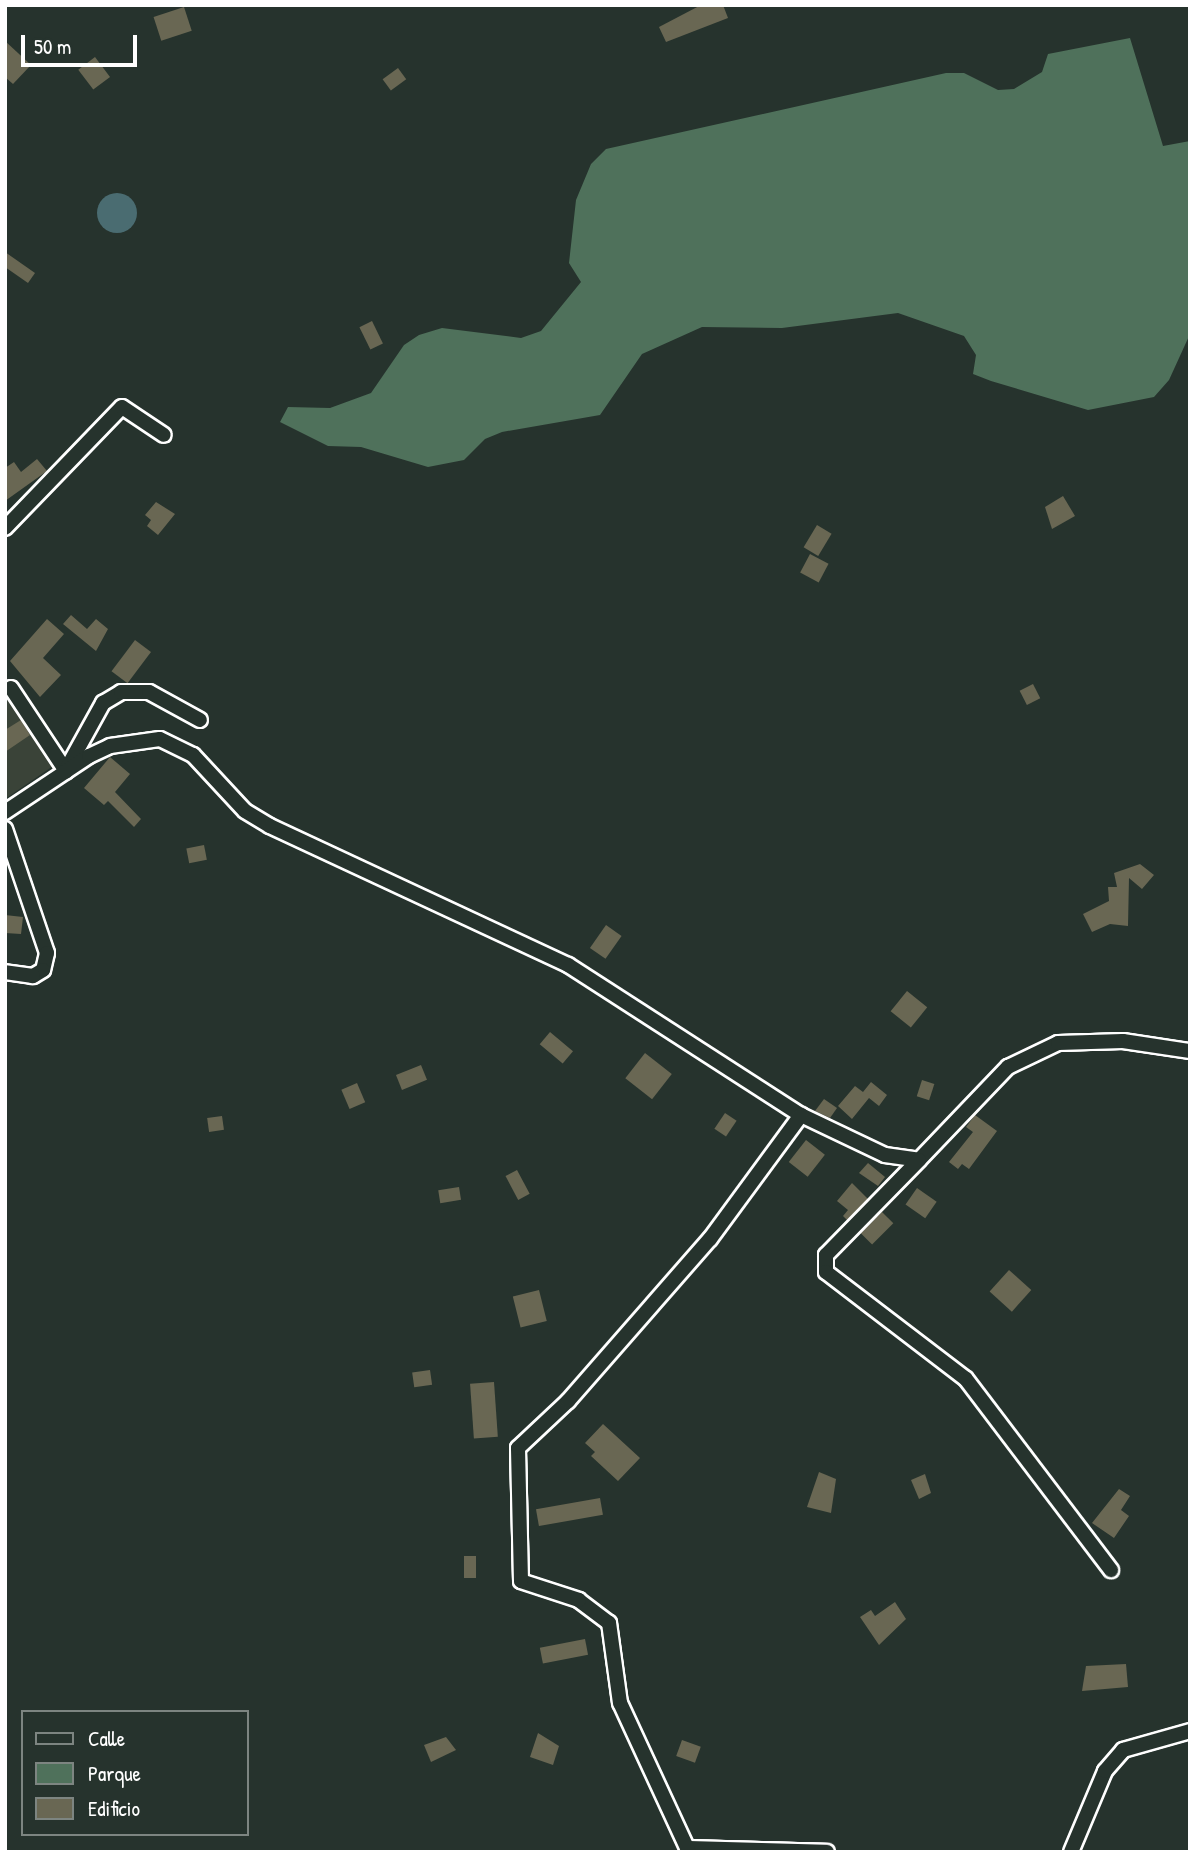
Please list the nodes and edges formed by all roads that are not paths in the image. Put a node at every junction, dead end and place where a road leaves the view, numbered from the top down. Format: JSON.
{"nodes":[{"id":1,"x":164,"y":435,"type":"dead end"},
{"id":2,"x":5,"y":528,"type":"edge"},
{"id":3,"x":11,"y":688,"type":"dead end"},
{"id":4,"x":200,"y":720,"type":"dead end"},
{"id":5,"x":66,"y":771,"type":"junction"},
{"id":6,"x":5,"y":812,"type":"edge"},
{"id":7,"x":5,"y":829,"type":"edge"},
{"id":8,"x":5,"y":972,"type":"edge"},
{"id":9,"x":1190,"y":1051,"type":"edge"},
{"id":10,"x":801,"y":1115,"type":"junction"},
{"id":11,"x":919,"y":1160,"type":"junction"},
{"id":12,"x":1111,"y":1570,"type":"dead end"},
{"id":13,"x":1190,"y":1731,"type":"edge"},
{"id":14,"x":688,"y":1850,"type":"edge"},
{"id":15,"x":827,"y":1852,"type":"edge"},
{"id":16,"x":1071,"y":1852,"type":"edge"}],
"edges":[{"from":1,"to":2,"type":"street"},
{"from":3,"to":5,"type":"street"},
{"from":4,"to":5,"type":"street"},
{"from":5,"to":6,"type":"street"},
{"from":5,"to":10,"type":"street"},
{"from":7,"to":8,"type":"street"},
{"from":9,"to":11,"type":"street"},
{"from":10,"to":11,"type":"street"},
{"from":10,"to":14,"type":"street"},
{"from":11,"to":12,"type":"street"},
{"from":13,"to":16,"type":"street"},
{"from":14,"to":15,"type":"street"}]}
